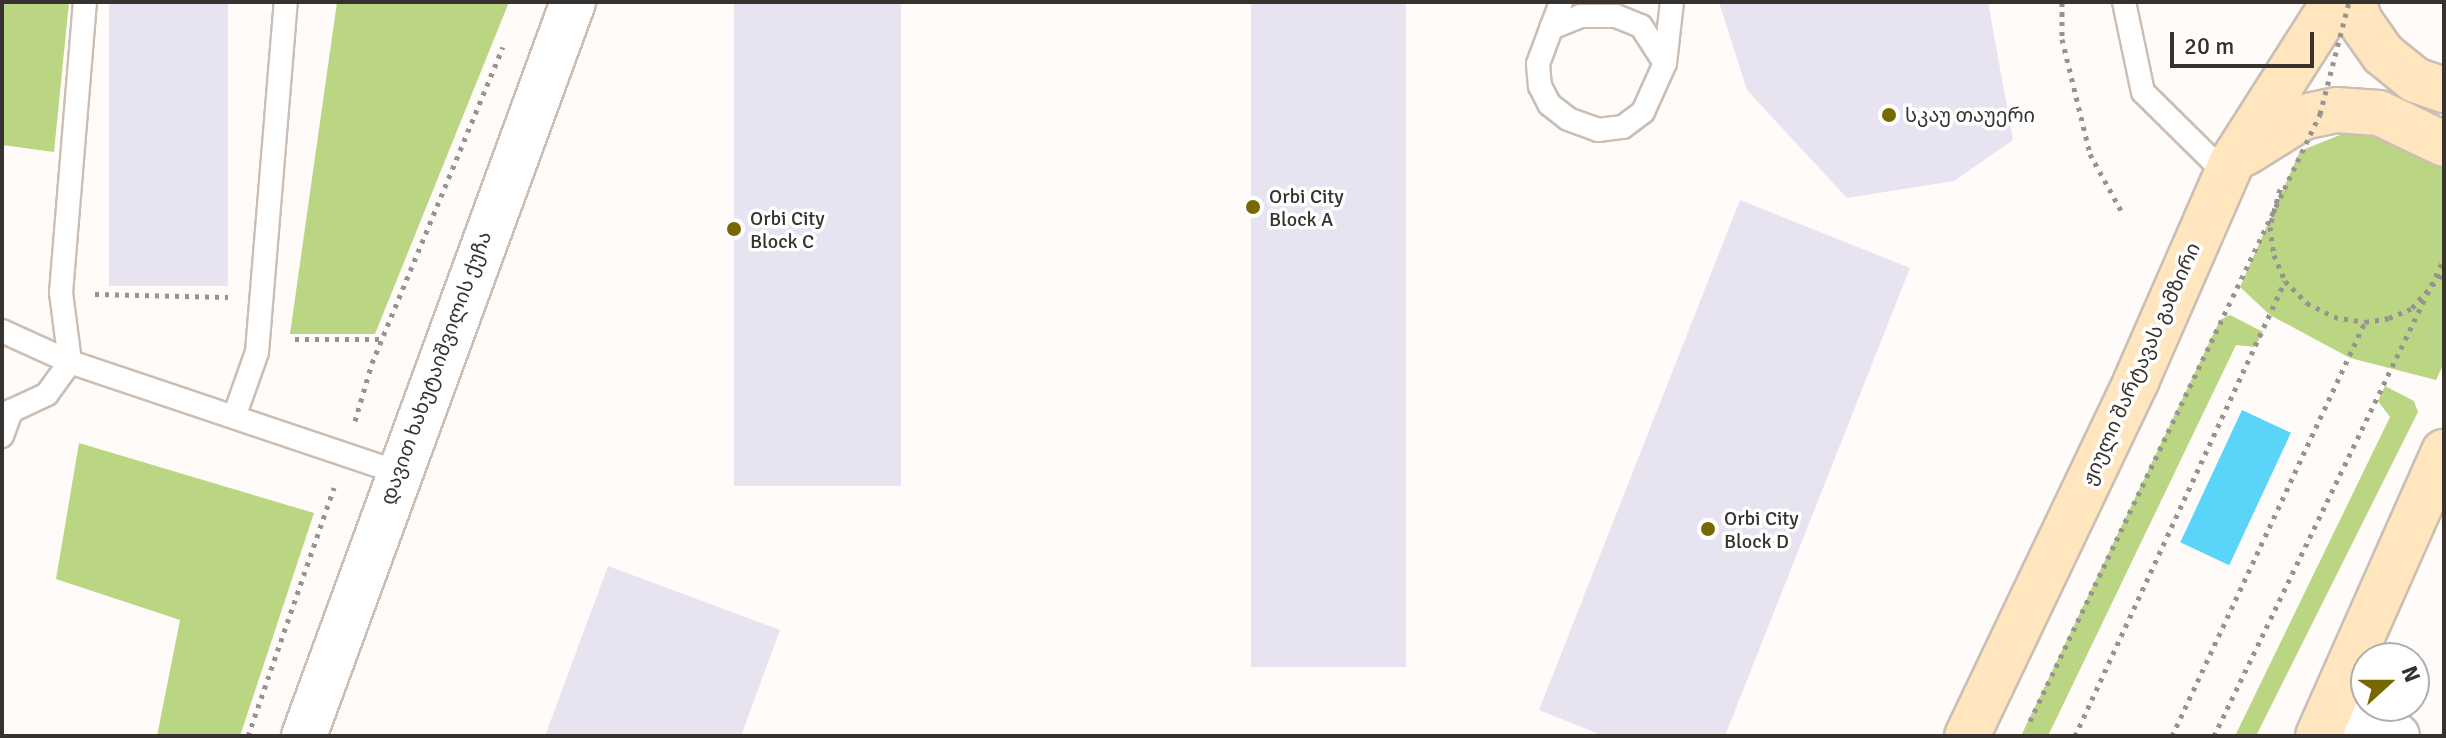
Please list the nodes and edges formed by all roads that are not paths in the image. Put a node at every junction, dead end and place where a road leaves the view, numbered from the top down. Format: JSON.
{"nodes":[{"id":1,"x":85,"y":2,"type":"edge"},
{"id":2,"x":286,"y":2,"type":"edge"},
{"id":3,"x":573,"y":2,"type":"edge"},
{"id":4,"x":1561,"y":2,"type":"edge"},
{"id":5,"x":1672,"y":2,"type":"edge"},
{"id":6,"x":2124,"y":2,"type":"edge"},
{"id":7,"x":2334,"y":2,"type":"edge"},
{"id":8,"x":2352,"y":2,"type":"edge"},
{"id":9,"x":1551,"y":28,"type":"junction"},
{"id":10,"x":1665,"y":63,"type":"junction"},
{"id":11,"x":2444,"y":90,"type":"edge"},
{"id":12,"x":2444,"y":144,"type":"edge"},
{"id":13,"x":2229,"y":168,"type":"junction"},
{"id":14,"x":2,"y":331,"type":"edge"},
{"id":15,"x":70,"y":362,"type":"junction"},
{"id":16,"x":6,"y":410,"type":"edge"},
{"id":17,"x":234,"y":417,"type":"junction"},
{"id":18,"x":2,"y":436,"type":"edge"},
{"id":19,"x":2444,"y":452,"type":"edge"},
{"id":20,"x":397,"y":472,"type":"junction"},
{"id":21,"x":2326,"y":721,"type":"edge"},
{"id":22,"x":304,"y":736,"type":"edge"},
{"id":23,"x":1967,"y":736,"type":"edge"},
{"id":24,"x":2397,"y":736,"type":"edge"}],
"edges":[{"from":1,"to":15,"type":"lane"},
{"from":2,"to":17,"type":"lane"},
{"from":3,"to":20,"type":"street","name":"დავით ხახუტაიშვილის ქუჩა"},
{"from":4,"to":9,"type":"lane"},
{"from":5,"to":10,"type":"lane"},
{"from":6,"to":13,"type":"lane"},
{"from":7,"to":13,"type":"main road","name":"ჟიული შარტავას გამზირი"},
{"from":8,"to":11,"type":"main road"},
{"from":9,"to":10,"type":"lane"},
{"from":9,"to":10,"type":"lane"},
{"from":12,"to":13,"type":"main road"},
{"from":13,"to":23,"type":"main road","name":"ჟიული შარტავას გამზირი"},
{"from":14,"to":15,"type":"lane"},
{"from":15,"to":16,"type":"lane"},
{"from":15,"to":17,"type":"lane"},
{"from":16,"to":18,"type":"lane"},
{"from":17,"to":20,"type":"lane"},
{"from":19,"to":21,"type":"main road"},
{"from":20,"to":22,"type":"street","name":"დავით ხახუტაიშვილის ქუჩა"},
{"from":21,"to":24,"type":"street"}]}
